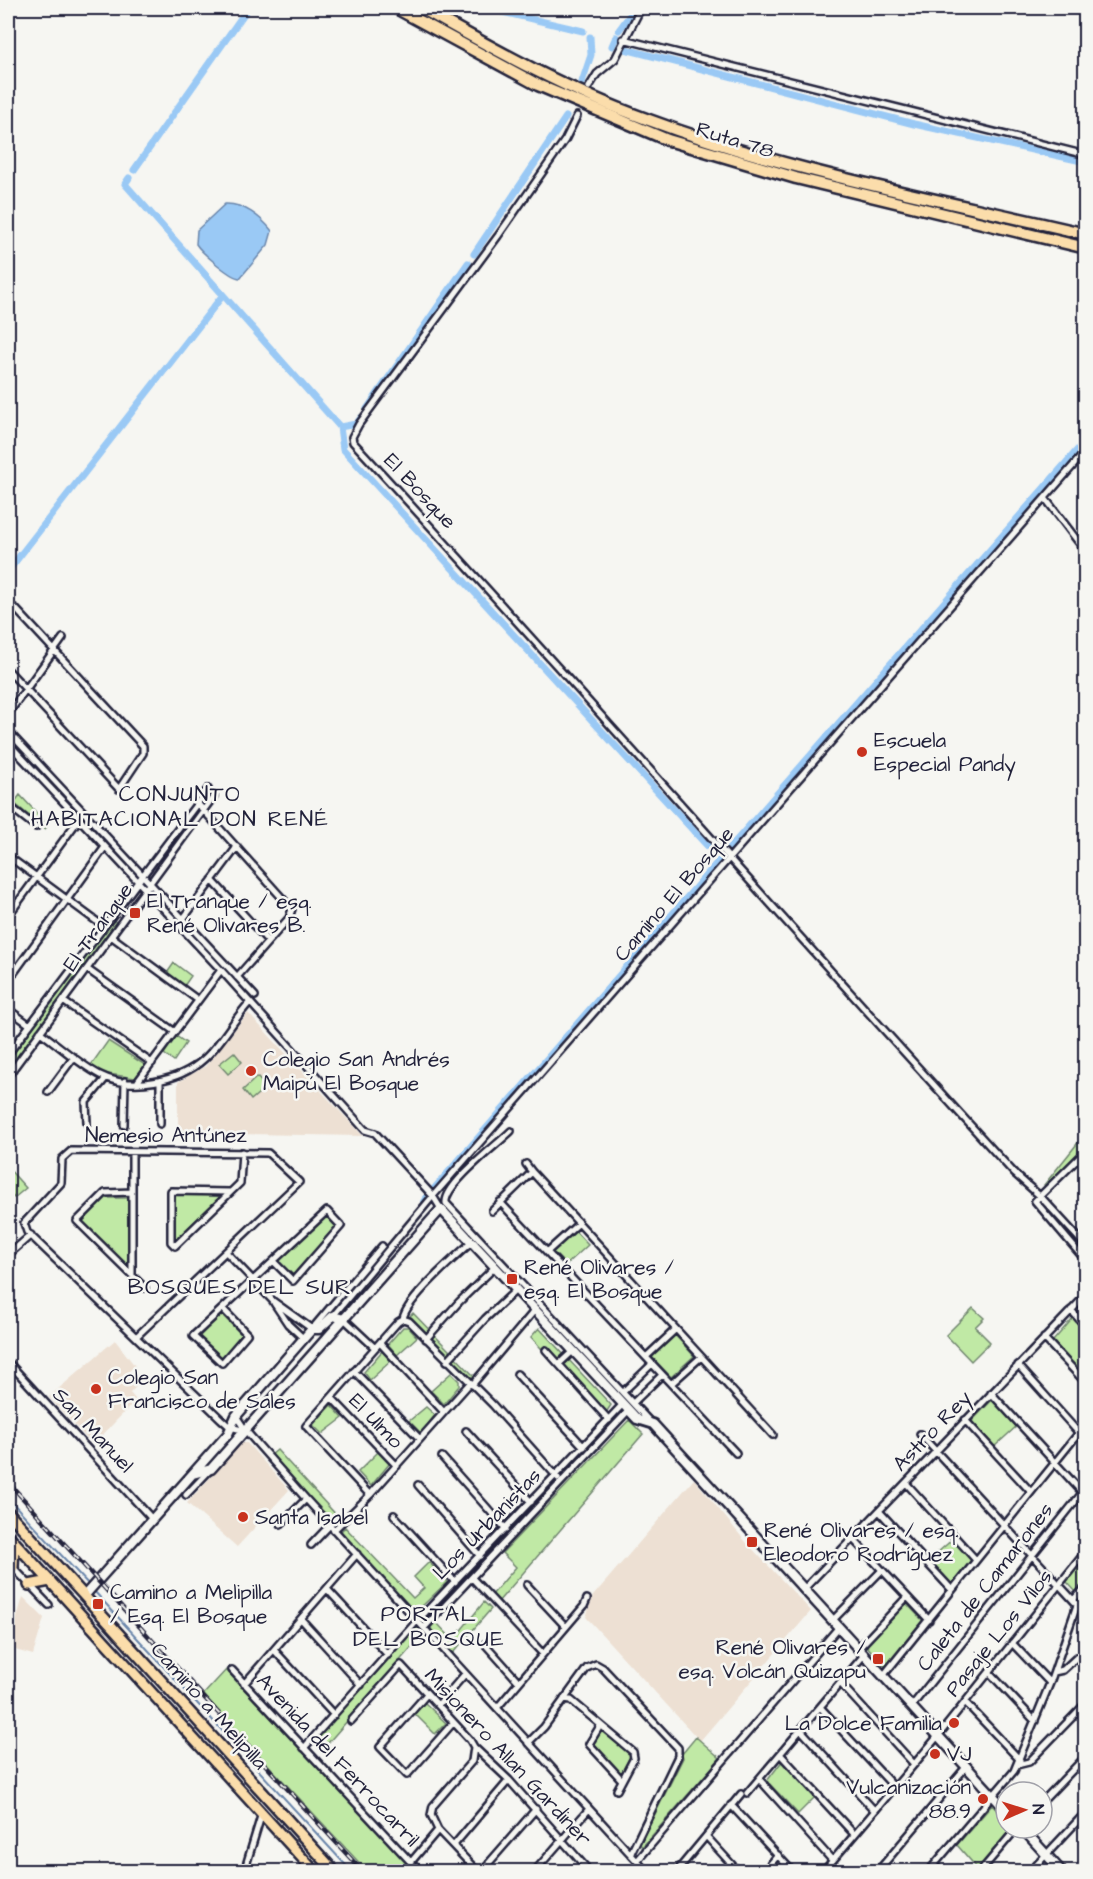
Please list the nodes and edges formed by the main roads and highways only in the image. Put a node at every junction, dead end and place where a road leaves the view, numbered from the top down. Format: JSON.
{"nodes":[{"id":1,"x":396,"y":8,"type":"edge"},
{"id":2,"x":421,"y":8,"type":"edge"},
{"id":3,"x":1086,"y":234,"type":"edge"},
{"id":4,"x":1086,"y":248,"type":"edge"},
{"id":5,"x":8,"y":1512,"type":"edge"},
{"id":6,"x":11,"y":1538,"type":"edge"},
{"id":7,"x":10,"y":1564,"type":"edge"},
{"id":8,"x":50,"y":1581,"type":"junction"},
{"id":9,"x":29,"y":1585,"type":"road end"},
{"id":10,"x":315,"y":1872,"type":"edge"},
{"id":11,"x":335,"y":1872,"type":"edge"}],
"edges":[{"from":1,"to":4,"type":"highway","name":"Ruta 78"},
{"from":2,"to":3,"type":"highway","name":"Ruta 78"},
{"from":5,"to":11,"type":"main road","name":"Camino a Melipilla"},
{"from":6,"to":7,"type":"main road"},
{"from":6,"to":8,"type":"main road","name":"Camino a Melipilla"},
{"from":8,"to":9,"type":"main road"},
{"from":8,"to":10,"type":"main road","name":"Camino a Melipilla"}]}
